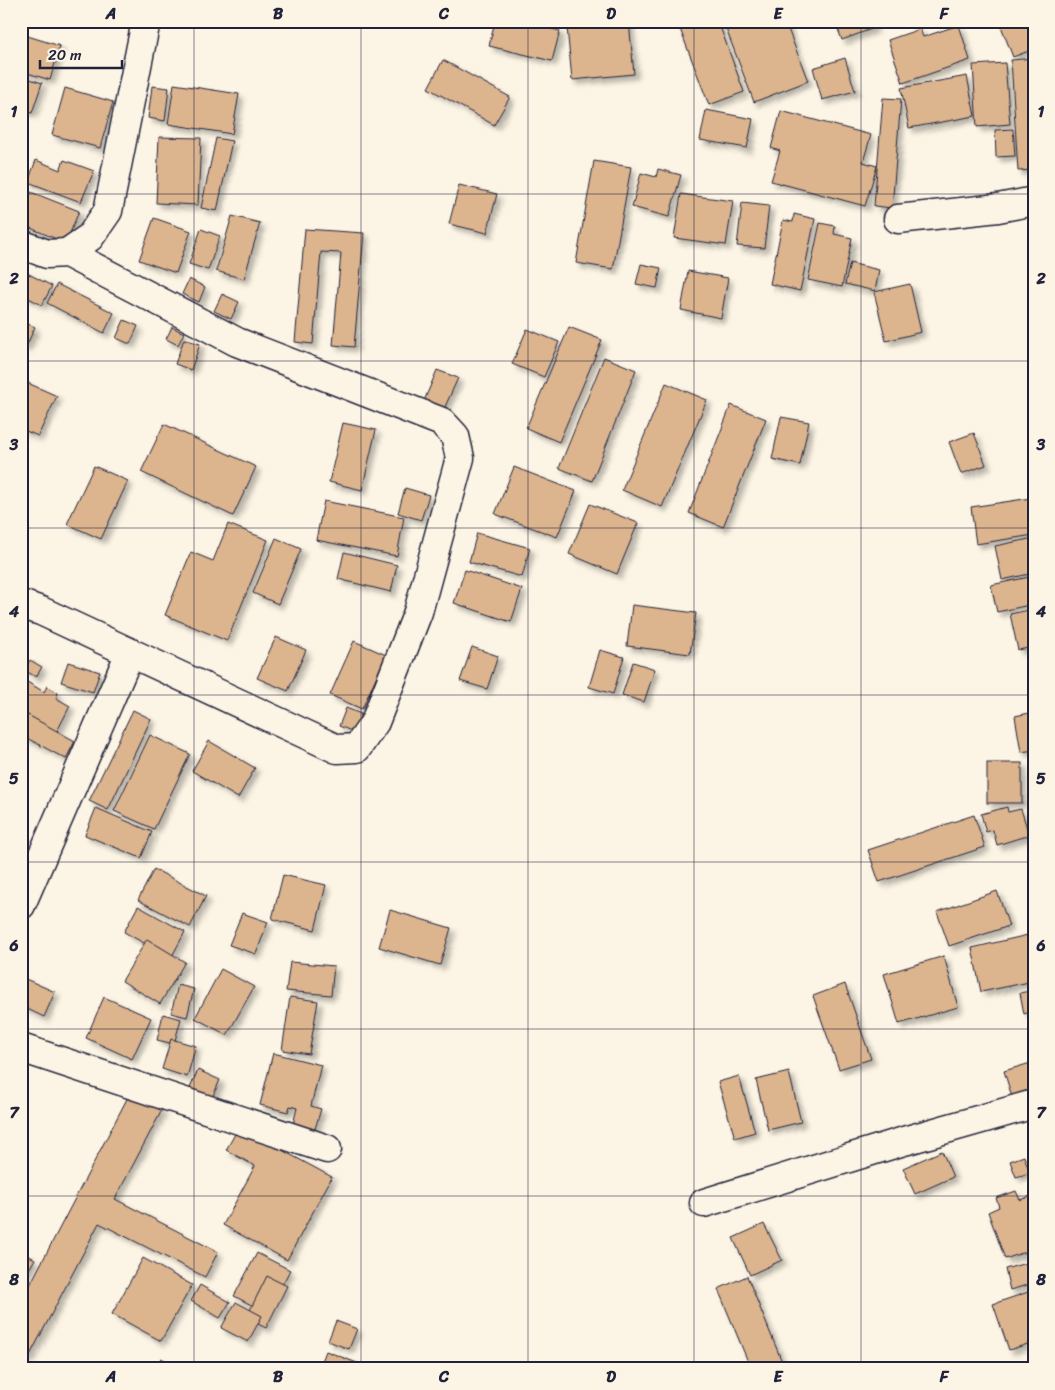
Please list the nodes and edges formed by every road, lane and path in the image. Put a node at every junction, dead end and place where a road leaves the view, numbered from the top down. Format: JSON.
{"nodes":[{"id":1,"x":146,"y":21,"type":"edge"},
{"id":2,"x":1034,"y":201,"type":"edge"},
{"id":3,"x":898,"y":219,"type":"dead end"},
{"id":4,"x":21,"y":244,"type":"edge"},
{"id":5,"x":67,"y":253,"type":"junction"},
{"id":6,"x":21,"y":604,"type":"edge"},
{"id":7,"x":130,"y":653,"type":"junction"},
{"id":8,"x":21,"y":904,"type":"edge"},
{"id":9,"x":21,"y":1048,"type":"edge"},
{"id":10,"x":1034,"y":1104,"type":"edge"},
{"id":11,"x":326,"y":1149,"type":"dead end"},
{"id":12,"x":704,"y":1203,"type":"dead end"}],
"edges":[{"from":1,"to":5,"type":"street"},
{"from":2,"to":3,"type":"street"},
{"from":4,"to":5,"type":"street"},
{"from":5,"to":7,"type":"street"},
{"from":6,"to":7,"type":"street"},
{"from":7,"to":8,"type":"street"},
{"from":9,"to":11,"type":"street"},
{"from":10,"to":12,"type":"street"}]}
